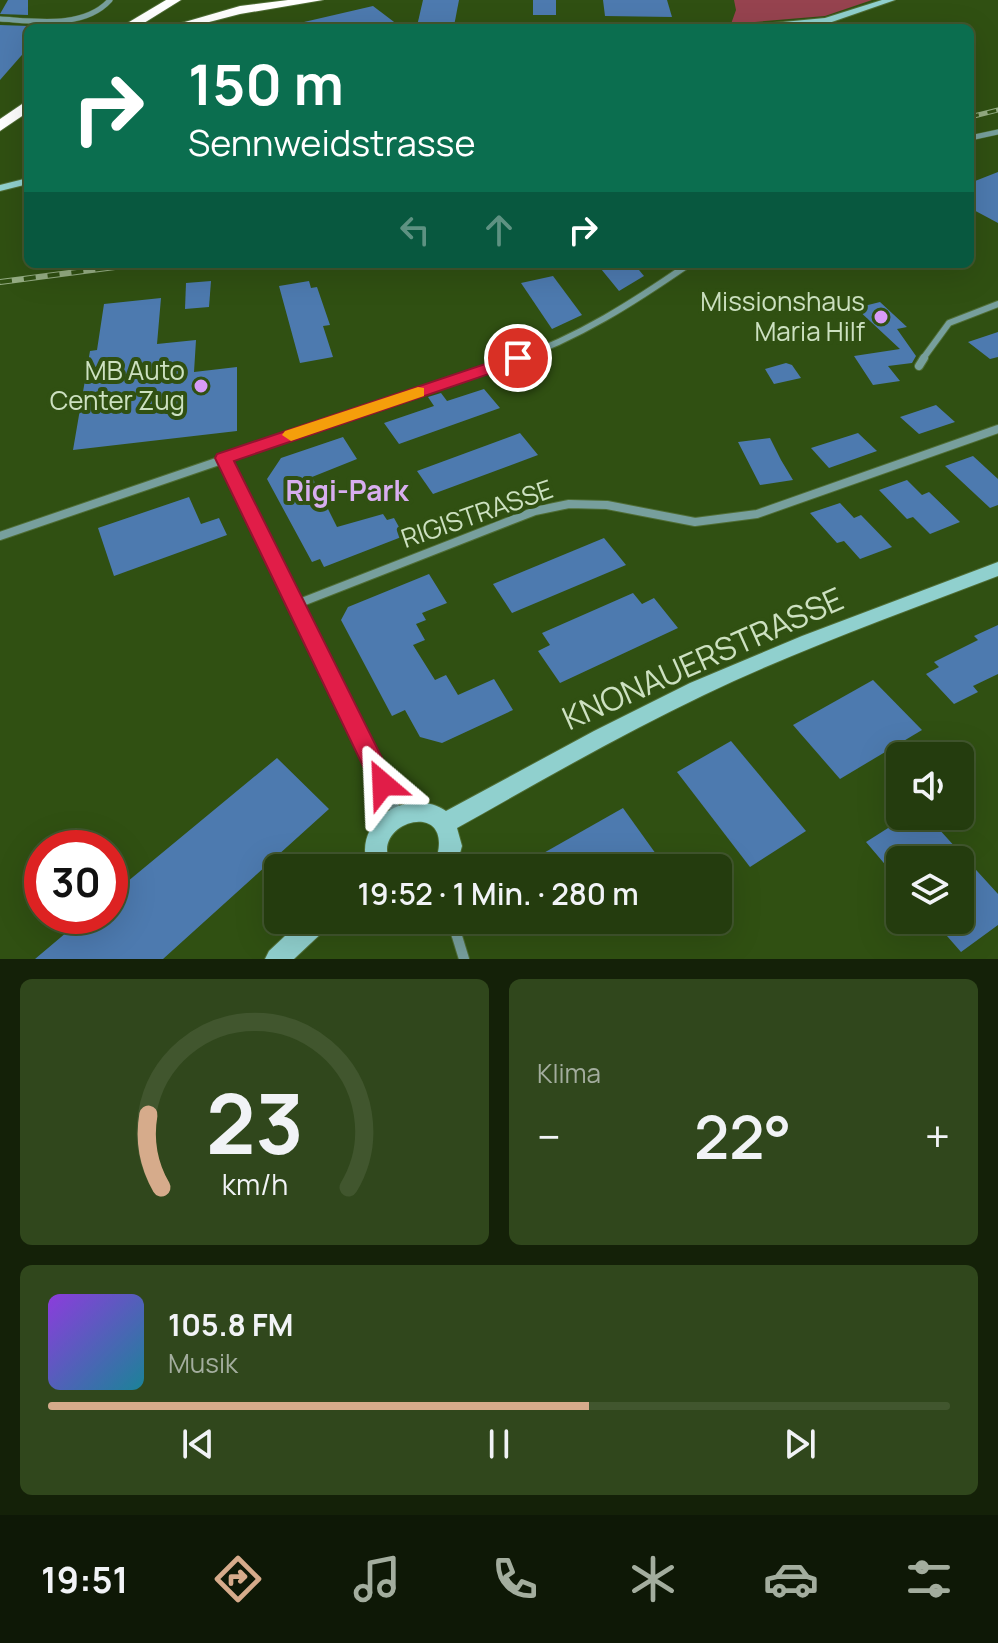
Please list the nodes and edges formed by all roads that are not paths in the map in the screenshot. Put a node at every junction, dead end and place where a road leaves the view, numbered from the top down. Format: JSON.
{"nodes":[{"id":1,"x":110,"y":0,"type":"edge"},
{"id":2,"x":167,"y":0,"type":"edge"},
{"id":3,"x":175,"y":0,"type":"edge"},
{"id":4,"x":189,"y":0,"type":"edge"},
{"id":5,"x":317,"y":0,"type":"edge"},
{"id":6,"x":891,"y":0,"type":"edge"},
{"id":7,"x":0,"y":19,"type":"edge"},
{"id":8,"x":131,"y":24,"type":"edge"},
{"id":9,"x":132,"y":24,"type":"edge"},
{"id":10,"x":149,"y":24,"type":"edge"},
{"id":11,"x":186,"y":24,"type":"edge"},
{"id":12,"x":794,"y":24,"type":"edge"},
{"id":13,"x":24,"y":96,"type":"edge"},
{"id":14,"x":24,"y":108,"type":"edge"},
{"id":15,"x":0,"y":114,"type":"edge"},
{"id":16,"x":0,"y":126,"type":"edge"},
{"id":17,"x":998,"y":132,"type":"edge"},
{"id":18,"x":974,"y":137,"type":"edge"},
{"id":19,"x":24,"y":182,"type":"edge"},
{"id":20,"x":0,"y":188,"type":"edge"},
{"id":21,"x":683,"y":268,"type":"edge"},
{"id":22,"x":998,"y":304,"type":"edge"},
{"id":23,"x":919,"y":366,"type":"dead end"},
{"id":24,"x":998,"y":429,"type":"edge"},
{"id":25,"x":224,"y":458,"type":"junction"},
{"id":26,"x":0,"y":536,"type":"edge"},
{"id":27,"x":998,"y":569,"type":"edge"},
{"id":28,"x":297,"y":604,"type":"junction"},
{"id":29,"x":398,"y":815,"type":"junction"},
{"id":30,"x":443,"y":824,"type":"junction"},
{"id":31,"x":378,"y":854,"type":"edge"},
{"id":32,"x":450,"y":854,"type":"edge"},
{"id":33,"x":304,"y":934,"type":"edge"},
{"id":34,"x":456,"y":934,"type":"edge"},
{"id":35,"x":277,"y":959,"type":"edge"},
{"id":36,"x":464,"y":959,"type":"edge"}],
"edges":[{"from":1,"to":7,"type":"street"},
{"from":2,"to":8,"type":"highway"},
{"from":3,"to":9,"type":"highway"},
{"from":4,"to":10,"type":"highway"},
{"from":5,"to":11,"type":"highway"},
{"from":6,"to":12,"type":"street"},
{"from":13,"to":15,"type":"highway"},
{"from":14,"to":16,"type":"highway"},
{"from":17,"to":18,"type":"street"},
{"from":19,"to":20,"type":"street"},
{"from":21,"to":25,"type":"street"},
{"from":22,"to":23,"type":"street"},
{"from":24,"to":28,"type":"street","name":"RIGISTRASSE"},
{"from":25,"to":26,"type":"street"},
{"from":25,"to":28,"type":"street"},
{"from":27,"to":30,"type":"street","name":"KNONAUERSTRASSE"},
{"from":28,"to":29,"type":"street"},
{"from":29,"to":30,"type":"street"},
{"from":29,"to":31,"type":"street"},
{"from":30,"to":32,"type":"street"},
{"from":33,"to":35,"type":"street"},
{"from":34,"to":36,"type":"street"}]}
